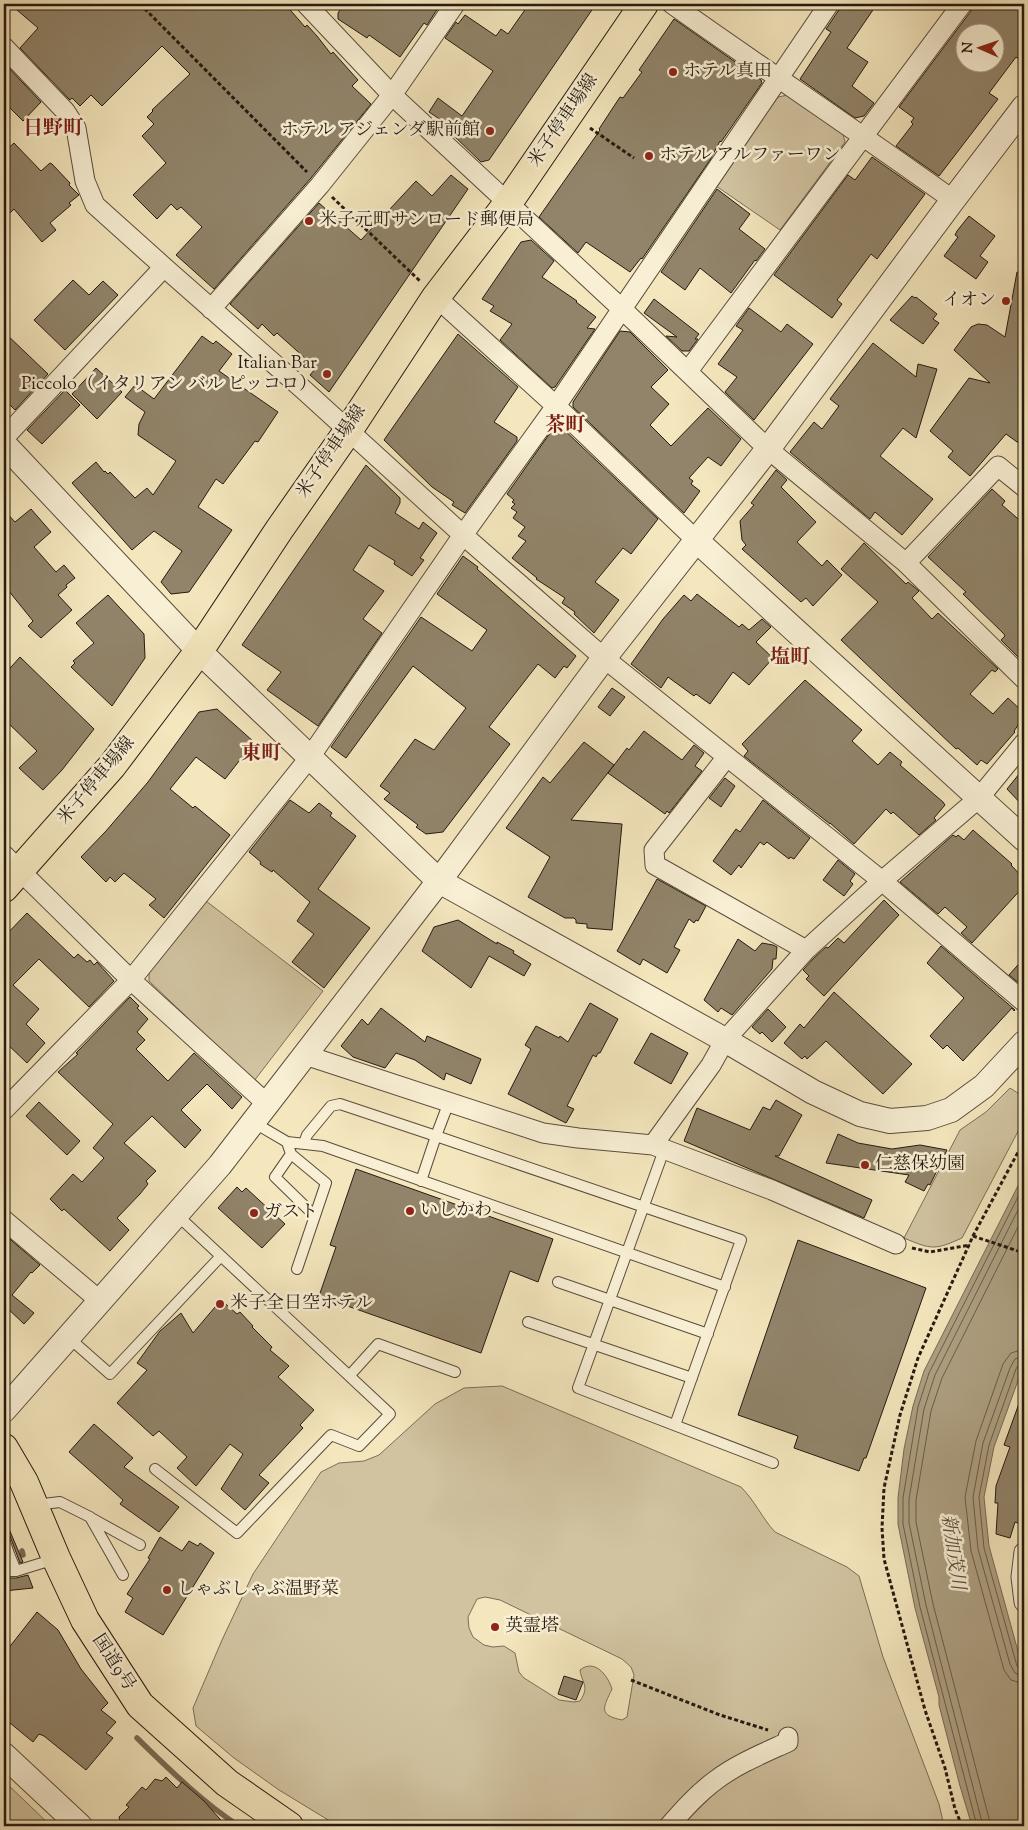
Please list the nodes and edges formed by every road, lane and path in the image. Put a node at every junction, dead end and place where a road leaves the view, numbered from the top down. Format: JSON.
{"nodes":[{"id":1,"x":140,"y":4,"type":"edge"},
{"id":2,"x":306,"y":4,"type":"edge"},
{"id":3,"x":454,"y":4,"type":"edge"},
{"id":4,"x":644,"y":4,"type":"edge"},
{"id":5,"x":672,"y":4,"type":"edge"},
{"id":6,"x":829,"y":4,"type":"edge"},
{"id":7,"x":962,"y":4,"type":"edge"},
{"id":8,"x":4,"y":47,"type":"edge"},
{"id":9,"x":778,"y":78,"type":"junction"},
{"id":10,"x":392,"y":96,"type":"junction"},
{"id":11,"x":1024,"y":107,"type":"edge"},
{"id":12,"x":590,"y":128,"type":"dead end"},
{"id":13,"x":863,"y":135,"type":"junction"},
{"id":14,"x":634,"y":158,"type":"dead end"},
{"id":15,"x":320,"y":185,"type":"junction"},
{"id":16,"x":953,"y":200,"type":"junction"},
{"id":17,"x":508,"y":203,"type":"junction"},
{"id":18,"x":164,"y":267,"type":"junction"},
{"id":19,"x":436,"y":297,"type":"junction"},
{"id":20,"x":211,"y":309,"type":"junction"},
{"id":21,"x":622,"y":309,"type":"junction"},
{"id":22,"x":688,"y":371,"type":"junction"},
{"id":23,"x":556,"y":406,"type":"junction"},
{"id":24,"x":348,"y":431,"type":"junction"},
{"id":25,"x":4,"y":438,"type":"edge"},
{"id":26,"x":4,"y":444,"type":"edge"},
{"id":27,"x":768,"y":449,"type":"junction"},
{"id":28,"x":1024,"y":487,"type":"edge"},
{"id":29,"x":463,"y":535,"type":"junction"},
{"id":30,"x":696,"y":540,"type":"junction"},
{"id":31,"x":906,"y":563,"type":"junction"},
{"id":32,"x":199,"y":651,"type":"junction"},
{"id":33,"x":604,"y":658,"type":"junction"},
{"id":34,"x":1024,"y":679,"type":"edge"},
{"id":35,"x":1024,"y":743,"type":"edge"},
{"id":36,"x":310,"y":757,"type":"junction"},
{"id":37,"x":726,"y":758,"type":"junction"},
{"id":38,"x":979,"y":798,"type":"junction"},
{"id":39,"x":1024,"y":839,"type":"edge"},
{"id":40,"x":9,"y":871,"type":"edge"},
{"id":41,"x":439,"y":881,"type":"junction"},
{"id":42,"x":882,"y":881,"type":"junction"},
{"id":43,"x":806,"y":950,"type":"junction"},
{"id":44,"x":131,"y":980,"type":"junction"},
{"id":45,"x":1024,"y":1002,"type":"edge"},
{"id":46,"x":725,"y":1040,"type":"junction"},
{"id":47,"x":1024,"y":1043,"type":"edge"},
{"id":48,"x":305,"y":1055,"type":"junction"},
{"id":49,"x":449,"y":1102,"type":"junction"},
{"id":50,"x":4,"y":1110,"type":"edge"},
{"id":51,"x":259,"y":1113,"type":"junction"},
{"id":52,"x":436,"y":1136,"type":"junction"},
{"id":53,"x":1024,"y":1141,"type":"edge"},
{"id":54,"x":287,"y":1142,"type":"junction"},
{"id":55,"x":304,"y":1142,"type":"junction"},
{"id":56,"x":658,"y":1147,"type":"junction"},
{"id":57,"x":291,"y":1154,"type":"junction"},
{"id":58,"x":421,"y":1180,"type":"junction"},
{"id":59,"x":643,"y":1206,"type":"junction"},
{"id":60,"x":177,"y":1215,"type":"junction"},
{"id":61,"x":315,"y":1216,"type":"junction"},
{"id":62,"x":4,"y":1220,"type":"edge"},
{"id":63,"x":973,"y":1236,"type":"junction"},
{"id":64,"x":896,"y":1244,"type":"joint"},
{"id":65,"x":970,"y":1244,"type":"junction"},
{"id":66,"x":627,"y":1253,"type":"junction"},
{"id":67,"x":1024,"y":1254,"type":"edge"},
{"id":68,"x":221,"y":1256,"type":"junction"},
{"id":69,"x":297,"y":1269,"type":"dead end"},
{"id":70,"x":558,"y":1282,"type":"dead end"},
{"id":71,"x":725,"y":1287,"type":"junction"},
{"id":72,"x":99,"y":1300,"type":"junction"},
{"id":73,"x":609,"y":1300,"type":"junction"},
{"id":74,"x":528,"y":1322,"type":"dead end"},
{"id":75,"x":708,"y":1334,"type":"junction"},
{"id":76,"x":68,"y":1336,"type":"junction"},
{"id":77,"x":593,"y":1344,"type":"junction"},
{"id":78,"x":455,"y":1372,"type":"dead end"},
{"id":79,"x":350,"y":1375,"type":"junction"},
{"id":80,"x":692,"y":1378,"type":"junction"},
{"id":81,"x":4,"y":1410,"type":"edge"},
{"id":82,"x":676,"y":1425,"type":"junction"},
{"id":83,"x":4,"y":1448,"type":"edge"},
{"id":84,"x":773,"y":1463,"type":"dead end"},
{"id":85,"x":155,"y":1469,"type":"dead end"},
{"id":86,"x":34,"y":1505,"type":"junction"},
{"id":87,"x":90,"y":1517,"type":"junction"},
{"id":88,"x":4,"y":1539,"type":"edge"},
{"id":89,"x":140,"y":1545,"type":"dead end"},
{"id":90,"x":1024,"y":1552,"type":"edge"},
{"id":91,"x":7,"y":1554,"type":"edge"},
{"id":92,"x":56,"y":1558,"type":"junction"},
{"id":93,"x":16,"y":1571,"type":"junction"},
{"id":94,"x":4,"y":1572,"type":"edge"},
{"id":95,"x":123,"y":1575,"type":"dead end"},
{"id":96,"x":1024,"y":1602,"type":"edge"},
{"id":97,"x":631,"y":1680,"type":"dead end"},
{"id":98,"x":788,"y":1737,"type":"joint"},
{"id":99,"x":4,"y":1755,"type":"edge"},
{"id":100,"x":80,"y":1826,"type":"edge"},
{"id":101,"x":289,"y":1826,"type":"edge"},
{"id":102,"x":668,"y":1826,"type":"edge"},
{"id":103,"x":962,"y":1826,"type":"edge"}],
"edges":[{"from":1,"to":15,"type":"path"},
{"from":2,"to":10,"type":"street"},
{"from":3,"to":10,"type":"street"},
{"from":4,"to":17,"type":"main road","name":"米子停車場線"},
{"from":5,"to":9,"type":"street"},
{"from":6,"to":9,"type":"street"},
{"from":7,"to":13,"type":"street"},
{"from":8,"to":18,"type":"street"},
{"from":9,"to":13,"type":"street"},
{"from":9,"to":21,"type":"street"},
{"from":10,"to":15,"type":"street"},
{"from":10,"to":17,"type":"street"},
{"from":11,"to":16,"type":"street"},
{"from":12,"to":14,"type":"path"},
{"from":13,"to":16,"type":"street"},
{"from":13,"to":22,"type":"street"},
{"from":15,"to":19,"type":"path"},
{"from":15,"to":20,"type":"street"},
{"from":16,"to":27,"type":"street"},
{"from":17,"to":19,"type":"main road","name":"米子停車場線"},
{"from":17,"to":21,"type":"street"},
{"from":18,"to":20,"type":"street"},
{"from":18,"to":25,"type":"street"},
{"from":19,"to":23,"type":"street"},
{"from":19,"to":24,"type":"main road","name":"米子停車場線"},
{"from":20,"to":24,"type":"street"},
{"from":21,"to":22,"type":"street"},
{"from":21,"to":23,"type":"street"},
{"from":22,"to":27,"type":"street"},
{"from":23,"to":29,"type":"street"},
{"from":23,"to":30,"type":"street"},
{"from":24,"to":29,"type":"street"},
{"from":24,"to":32,"type":"main road","name":"米子停車場線"},
{"from":26,"to":32,"type":"street"},
{"from":27,"to":30,"type":"street"},
{"from":27,"to":31,"type":"street"},
{"from":28,"to":31,"type":"street"},
{"from":29,"to":33,"type":"street"},
{"from":29,"to":36,"type":"street"},
{"from":30,"to":33,"type":"street"},
{"from":30,"to":38,"type":"street"},
{"from":31,"to":34,"type":"street"},
{"from":32,"to":36,"type":"street"},
{"from":32,"to":40,"type":"main road","name":"米子停車場線"},
{"from":33,"to":37,"type":"street"},
{"from":33,"to":41,"type":"street"},
{"from":35,"to":38,"type":"street"},
{"from":36,"to":41,"type":"street"},
{"from":36,"to":44,"type":"street"},
{"from":37,"to":42,"type":"street"},
{"from":37,"to":43,"type":"street"},
{"from":38,"to":39,"type":"street"},
{"from":38,"to":42,"type":"street"},
{"from":40,"to":44,"type":"street"},
{"from":41,"to":46,"type":"street"},
{"from":41,"to":48,"type":"street"},
{"from":42,"to":43,"type":"street"},
{"from":42,"to":45,"type":"street"},
{"from":43,"to":46,"type":"street"},
{"from":44,"to":50,"type":"street"},
{"from":44,"to":51,"type":"street"},
{"from":46,"to":47,"type":"street"},
{"from":46,"to":56,"type":"street"},
{"from":48,"to":49,"type":"street"},
{"from":48,"to":51,"type":"street"},
{"from":49,"to":52,"type":"lane"},
{"from":49,"to":56,"type":"street"},
{"from":51,"to":54,"type":"lane"},
{"from":51,"to":60,"type":"street"},
{"from":52,"to":55,"type":"lane"},
{"from":52,"to":58,"type":"lane"},
{"from":52,"to":59,"type":"lane"},
{"from":53,"to":63,"type":"path"},
{"from":54,"to":55,"type":"lane"},
{"from":54,"to":57,"type":"lane"},
{"from":55,"to":58,"type":"lane"},
{"from":56,"to":59,"type":"lane"},
{"from":56,"to":64,"type":"street"},
{"from":57,"to":61,"type":"lane"},
{"from":57,"to":61,"type":"lane"},
{"from":58,"to":66,"type":"lane"},
{"from":59,"to":66,"type":"lane"},
{"from":59,"to":71,"type":"lane"},
{"from":60,"to":68,"type":"lane"},
{"from":60,"to":72,"type":"street"},
{"from":61,"to":69,"type":"lane"},
{"from":62,"to":72,"type":"street"},
{"from":63,"to":65,"type":"path"},
{"from":63,"to":67,"type":"path"},
{"from":64,"to":65,"type":"path"},
{"from":65,"to":103,"type":"path"},
{"from":66,"to":71,"type":"lane"},
{"from":66,"to":73,"type":"lane"},
{"from":68,"to":76,"type":"lane"},
{"from":68,"to":79,"type":"lane"},
{"from":70,"to":73,"type":"lane"},
{"from":71,"to":75,"type":"lane"},
{"from":72,"to":76,"type":"street"},
{"from":73,"to":75,"type":"lane"},
{"from":73,"to":77,"type":"lane"},
{"from":74,"to":77,"type":"lane"},
{"from":75,"to":80,"type":"lane"},
{"from":76,"to":81,"type":"street"},
{"from":77,"to":80,"type":"lane"},
{"from":77,"to":82,"type":"lane"},
{"from":78,"to":79,"type":"lane"},
{"from":79,"to":85,"type":"lane"},
{"from":80,"to":82,"type":"lane"},
{"from":82,"to":84,"type":"lane"},
{"from":83,"to":86,"type":"main road","name":"国道9号"},
{"from":86,"to":87,"type":"lane"},
{"from":86,"to":92,"type":"main road","name":"国道9号"},
{"from":87,"to":89,"type":"lane"},
{"from":87,"to":95,"type":"lane"},
{"from":88,"to":91,"type":"lane"},
{"from":90,"to":96,"type":"street"},
{"from":91,"to":93,"type":"lane"},
{"from":92,"to":93,"type":"lane"},
{"from":92,"to":101,"type":"main road","name":"国道9号"},
{"from":93,"to":94,"type":"lane"},
{"from":97,"to":98,"type":"path"},
{"from":98,"to":102,"type":"street"},
{"from":99,"to":100,"type":"street"}]}
